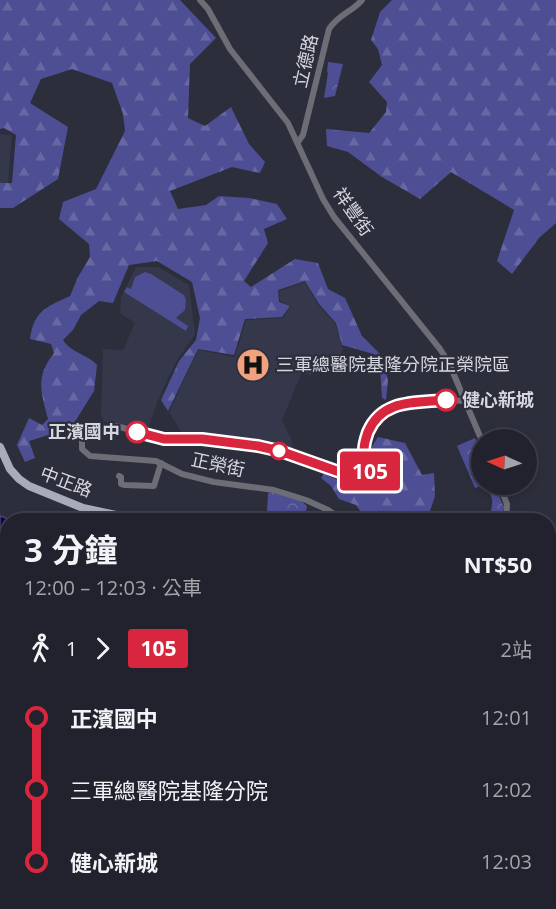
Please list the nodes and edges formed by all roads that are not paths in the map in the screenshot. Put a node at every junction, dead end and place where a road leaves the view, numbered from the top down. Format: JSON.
{"nodes":[{"id":1,"x":200,"y":0,"type":"edge"},
{"id":2,"x":362,"y":0,"type":"edge"},
{"id":3,"x":298,"y":142,"type":"junction"},
{"id":4,"x":465,"y":400,"type":"junction"},
{"id":5,"x":477,"y":429,"type":"edge"},
{"id":6,"x":0,"y":447,"type":"edge"},
{"id":7,"x":160,"y":463,"type":"junction"},
{"id":8,"x":119,"y":476,"type":"dead end"},
{"id":9,"x":503,"y":495,"type":"edge"},
{"id":10,"x":507,"y":504,"type":"junction"},
{"id":11,"x":107,"y":513,"type":"edge"},
{"id":12,"x":332,"y":513,"type":"edge"},
{"id":13,"x":506,"y":513,"type":"edge"},
{"id":14,"x":510,"y":513,"type":"edge"}],
"edges":[{"from":1,"to":3,"type":"street","name":"祥豐街"},
{"from":2,"to":3,"type":"street","name":"立德路"},
{"from":3,"to":4,"type":"street","name":"祥豐街"},
{"from":4,"to":5,"type":"street","name":"祥豐街"},
{"from":4,"to":7,"type":"street","name":"正榮街"},
{"from":6,"to":11,"type":"main road","name":"中正路"},
{"from":7,"to":8,"type":"street"},
{"from":7,"to":12,"type":"street","name":"正榮街"},
{"from":9,"to":10,"type":"street"},
{"from":10,"to":13,"type":"street"},
{"from":10,"to":14,"type":"street"}]}
